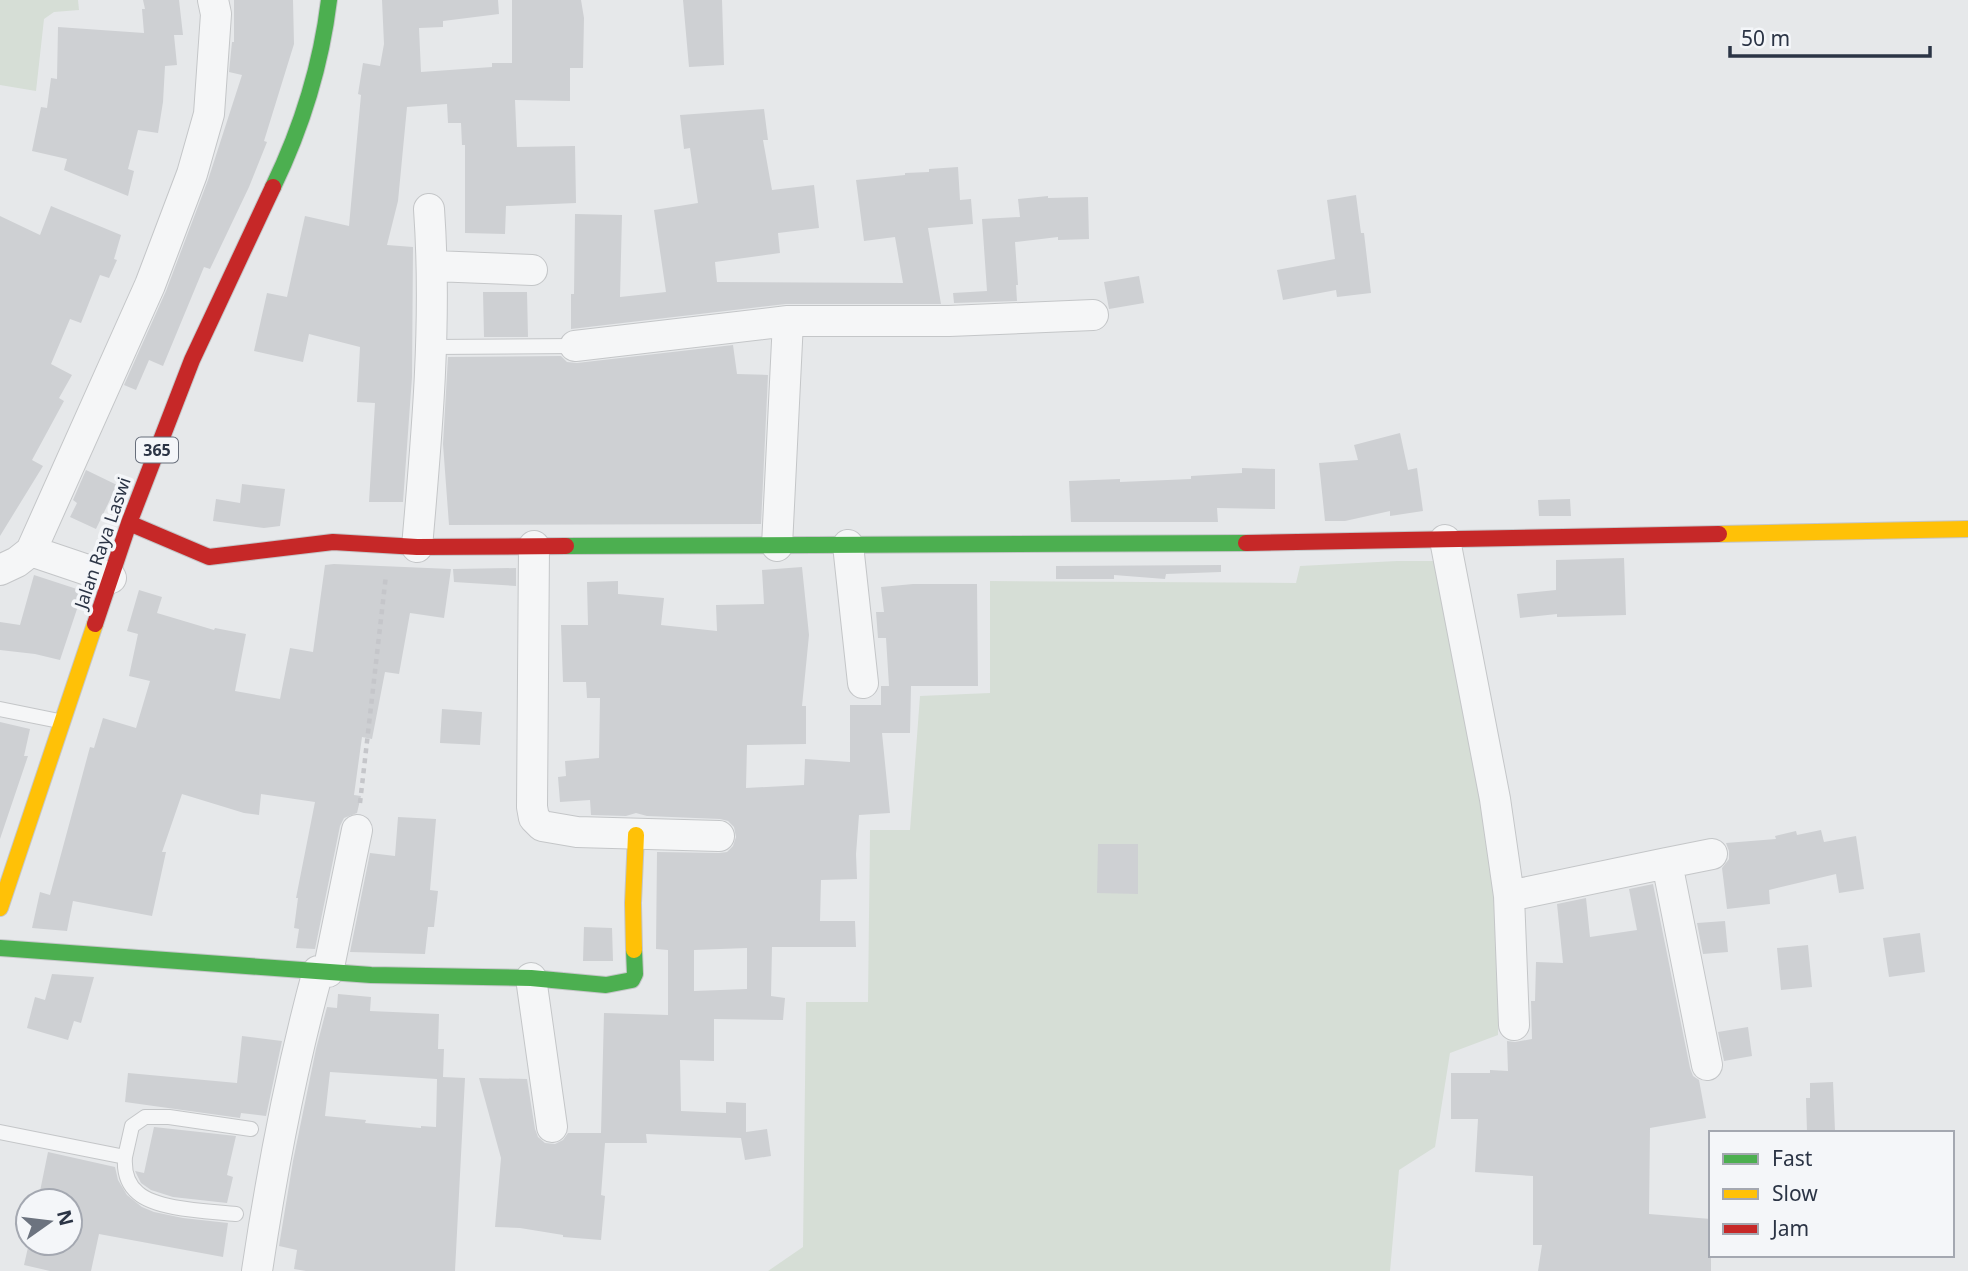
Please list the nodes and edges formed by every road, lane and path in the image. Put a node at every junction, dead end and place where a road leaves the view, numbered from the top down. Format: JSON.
{"nodes":[{"id":1,"x":214,"y":0,"type":"edge"},
{"id":2,"x":329,"y":0,"type":"edge"},
{"id":3,"x":429,"y":209,"type":"dead end"},
{"id":4,"x":433,"y":266,"type":"junction"},
{"id":5,"x":531,"y":270,"type":"dead end"},
{"id":6,"x":1093,"y":315,"type":"dead end"},
{"id":7,"x":788,"y":321,"type":"junction"},
{"id":8,"x":575,"y":346,"type":"joint"},
{"id":9,"x":432,"y":347,"type":"junction"},
{"id":10,"x":128,"y":523,"type":"junction"},
{"id":11,"x":1968,"y":529,"type":"edge"},
{"id":12,"x":1445,"y":540,"type":"junction"},
{"id":13,"x":848,"y":545,"type":"junction"},
{"id":14,"x":534,"y":546,"type":"junction"},
{"id":15,"x":778,"y":546,"type":"junction"},
{"id":16,"x":403,"y":547,"type":"junction"},
{"id":17,"x":31,"y":551,"type":"junction"},
{"id":18,"x":0,"y":570,"type":"edge"},
{"id":19,"x":111,"y":578,"type":"junction"},
{"id":20,"x":863,"y":683,"type":"dead end"},
{"id":21,"x":0,"y":709,"type":"edge"},
{"id":22,"x":61,"y":721,"type":"junction"},
{"id":23,"x":357,"y":830,"type":"joint"},
{"id":24,"x":636,"y":835,"type":"junction"},
{"id":25,"x":719,"y":836,"type":"dead end"},
{"id":26,"x":1712,"y":854,"type":"dead end"},
{"id":27,"x":1667,"y":863,"type":"junction"},
{"id":28,"x":1509,"y":896,"type":"junction"},
{"id":29,"x":0,"y":908,"type":"edge"},
{"id":30,"x":0,"y":948,"type":"edge"},
{"id":31,"x":323,"y":972,"type":"junction"},
{"id":32,"x":531,"y":978,"type":"junction"},
{"id":33,"x":1514,"y":1025,"type":"dead end"},
{"id":34,"x":1707,"y":1065,"type":"dead end"},
{"id":35,"x":552,"y":1127,"type":"dead end"},
{"id":36,"x":251,"y":1129,"type":"dead end"},
{"id":37,"x":0,"y":1132,"type":"edge"},
{"id":38,"x":125,"y":1157,"type":"junction"},
{"id":39,"x":236,"y":1214,"type":"dead end"},
{"id":40,"x":257,"y":1271,"type":"edge"}],
"edges":[{"from":1,"to":17,"type":"street"},
{"from":2,"to":10,"type":"street","name":"Jalan Raya Laswi","number":"365"},
{"from":3,"to":4,"type":"street"},
{"from":4,"to":5,"type":"street"},
{"from":4,"to":9,"type":"street"},
{"from":6,"to":7,"type":"street"},
{"from":7,"to":8,"type":"street"},
{"from":7,"to":15,"type":"street"},
{"from":8,"to":9,"type":"lane"},
{"from":9,"to":16,"type":"street"},
{"from":10,"to":16,"type":"street"},
{"from":10,"to":19,"type":"street","name":"Jalan Raya Laswi","number":"365"},
{"from":11,"to":12,"type":"street"},
{"from":12,"to":13,"type":"street"},
{"from":12,"to":28,"type":"street"},
{"from":13,"to":15,"type":"street"},
{"from":13,"to":20,"type":"street"},
{"from":14,"to":15,"type":"street"},
{"from":14,"to":16,"type":"street"},
{"from":14,"to":24,"type":"street"},
{"from":16,"to":23,"type":"path"},
{"from":17,"to":18,"type":"street"},
{"from":17,"to":19,"type":"street"},
{"from":19,"to":22,"type":"street","name":"Jalan Raya Laswi","number":"365"},
{"from":21,"to":22,"type":"lane"},
{"from":22,"to":29,"type":"street","name":"Jalan Raya Laswi","number":"365"},
{"from":23,"to":31,"type":"street"},
{"from":24,"to":25,"type":"street"},
{"from":24,"to":32,"type":"street"},
{"from":26,"to":27,"type":"street"},
{"from":27,"to":28,"type":"street"},
{"from":27,"to":34,"type":"street"},
{"from":28,"to":33,"type":"street"},
{"from":30,"to":31,"type":"street"},
{"from":31,"to":32,"type":"street"},
{"from":31,"to":40,"type":"street"},
{"from":32,"to":35,"type":"street"},
{"from":36,"to":38,"type":"lane"},
{"from":37,"to":38,"type":"lane"},
{"from":38,"to":39,"type":"lane"}]}
